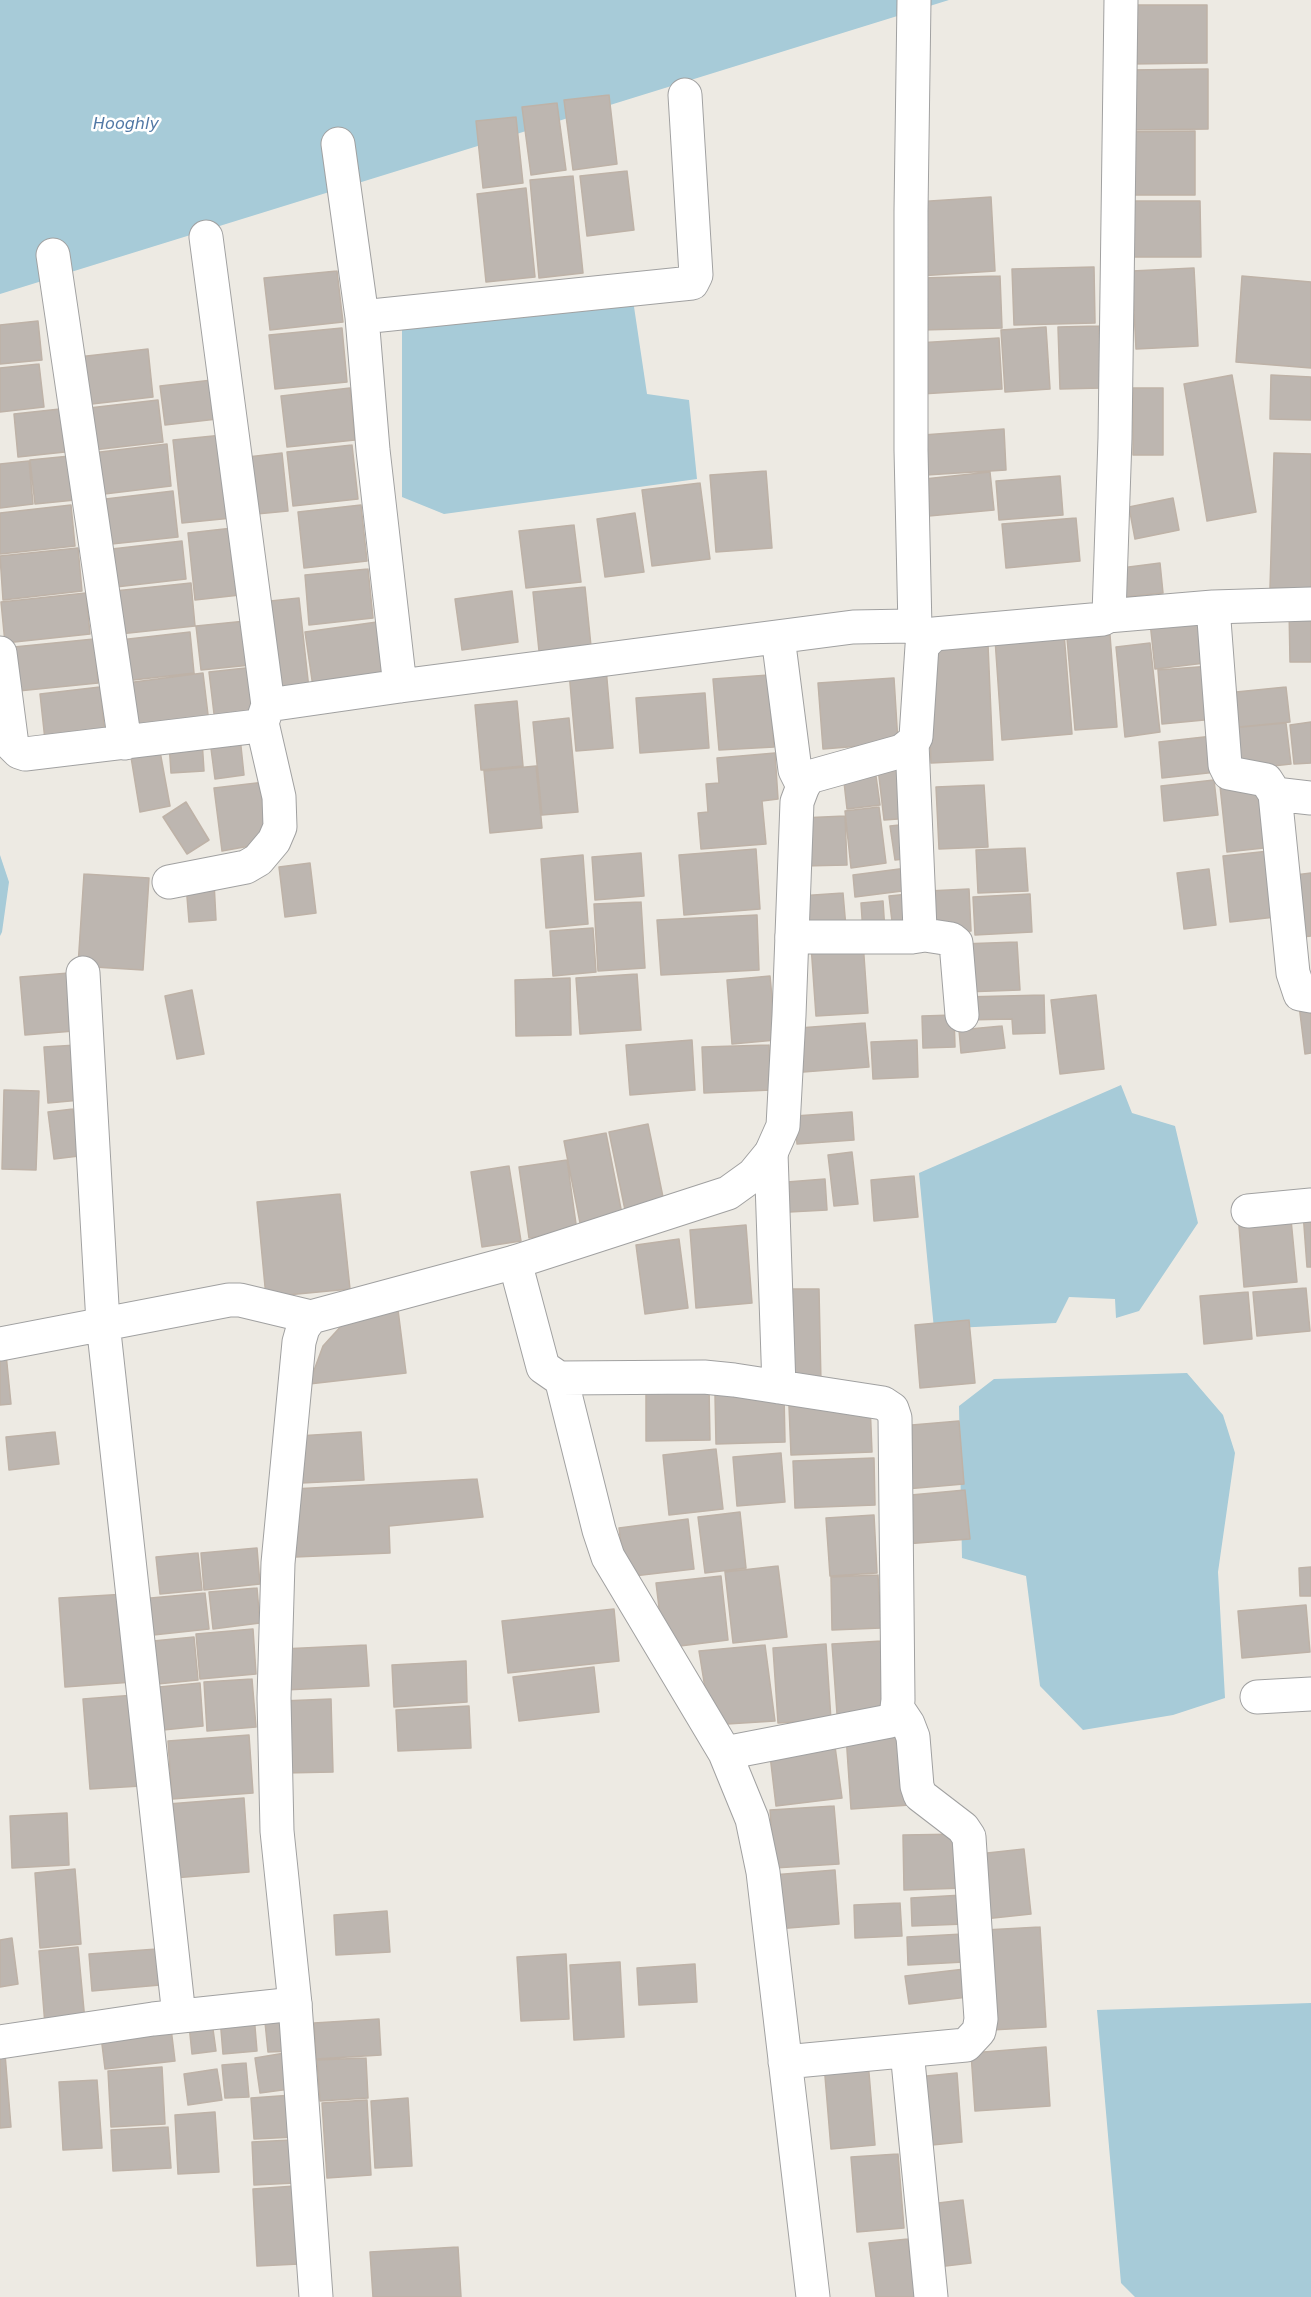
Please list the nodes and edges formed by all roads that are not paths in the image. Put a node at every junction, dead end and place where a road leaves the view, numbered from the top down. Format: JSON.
{"nodes":[{"id":1,"x":914,"y":0,"type":"edge"},
{"id":2,"x":1121,"y":0,"type":"edge"},
{"id":3,"x":685,"y":95,"type":"dead end"},
{"id":4,"x":339,"y":144,"type":"dead end"},
{"id":5,"x":206,"y":237,"type":"dead end"},
{"id":6,"x":53,"y":255,"type":"dead end"},
{"id":7,"x":362,"y":317,"type":"junction"},
{"id":8,"x":1311,"y":604,"type":"edge"},
{"id":9,"x":1213,"y":607,"type":"junction"},
{"id":10,"x":1107,"y":616,"type":"junction"},
{"id":11,"x":922,"y":633,"type":"junction"},
{"id":12,"x":778,"y":637,"type":"junction"},
{"id":13,"x":0,"y":653,"type":"edge"},
{"id":14,"x":400,"y":686,"type":"junction"},
{"id":15,"x":265,"y":714,"type":"junction"},
{"id":16,"x":125,"y":743,"type":"junction"},
{"id":17,"x":912,"y":743,"type":"junction"},
{"id":18,"x":803,"y":786,"type":"junction"},
{"id":19,"x":1275,"y":794,"type":"junction"},
{"id":20,"x":1311,"y":798,"type":"edge"},
{"id":21,"x":169,"y":882,"type":"dead end"},
{"id":22,"x":925,"y":935,"type":"junction"},
{"id":23,"x":792,"y":937,"type":"junction"},
{"id":24,"x":83,"y":974,"type":"dead end"},
{"id":25,"x":1311,"y":996,"type":"edge"},
{"id":26,"x":962,"y":1015,"type":"dead end"},
{"id":27,"x":771,"y":1153,"type":"junction"},
{"id":28,"x":1311,"y":1205,"type":"edge"},
{"id":29,"x":1248,"y":1211,"type":"dead end"},
{"id":30,"x":515,"y":1262,"type":"junction"},
{"id":31,"x":311,"y":1317,"type":"junction"},
{"id":32,"x":103,"y":1323,"type":"junction"},
{"id":33,"x":0,"y":1344,"type":"edge"},
{"id":34,"x":561,"y":1378,"type":"junction"},
{"id":35,"x":779,"y":1387,"type":"junction"},
{"id":36,"x":1311,"y":1694,"type":"edge"},
{"id":37,"x":1257,"y":1697,"type":"dead end"},
{"id":38,"x":898,"y":1709,"type":"junction"},
{"id":39,"x":725,"y":1753,"type":"junction"},
{"id":40,"x":294,"y":2004,"type":"junction"},
{"id":41,"x":179,"y":2016,"type":"junction"},
{"id":42,"x":0,"y":2042,"type":"edge"},
{"id":43,"x":907,"y":2051,"type":"junction"},
{"id":44,"x":785,"y":2062,"type":"junction"},
{"id":45,"x":316,"y":2297,"type":"edge"},
{"id":46,"x":813,"y":2297,"type":"edge"},
{"id":47,"x":931,"y":2297,"type":"edge"}],
"edges":[{"from":1,"to":11,"type":"street"},
{"from":2,"to":10,"type":"street"},
{"from":3,"to":7,"type":"street"},
{"from":4,"to":7,"type":"street"},
{"from":5,"to":15,"type":"street"},
{"from":6,"to":16,"type":"street"},
{"from":7,"to":14,"type":"street"},
{"from":8,"to":9,"type":"street"},
{"from":9,"to":10,"type":"street"},
{"from":9,"to":19,"type":"street"},
{"from":10,"to":11,"type":"street"},
{"from":11,"to":12,"type":"street"},
{"from":11,"to":17,"type":"street"},
{"from":12,"to":14,"type":"street"},
{"from":12,"to":18,"type":"street"},
{"from":13,"to":16,"type":"street"},
{"from":14,"to":15,"type":"street"},
{"from":15,"to":16,"type":"street"},
{"from":15,"to":21,"type":"street"},
{"from":17,"to":18,"type":"street"},
{"from":17,"to":22,"type":"street"},
{"from":18,"to":23,"type":"street"},
{"from":19,"to":20,"type":"street"},
{"from":19,"to":25,"type":"street"},
{"from":22,"to":23,"type":"street"},
{"from":22,"to":26,"type":"street"},
{"from":23,"to":27,"type":"street"},
{"from":24,"to":32,"type":"street"},
{"from":27,"to":30,"type":"street"},
{"from":27,"to":35,"type":"street"},
{"from":28,"to":29,"type":"street"},
{"from":30,"to":31,"type":"street"},
{"from":30,"to":34,"type":"street"},
{"from":31,"to":32,"type":"street"},
{"from":31,"to":40,"type":"street"},
{"from":32,"to":33,"type":"street"},
{"from":32,"to":41,"type":"street"},
{"from":34,"to":35,"type":"street"},
{"from":34,"to":39,"type":"street"},
{"from":35,"to":38,"type":"street"},
{"from":36,"to":37,"type":"street"},
{"from":38,"to":39,"type":"street"},
{"from":38,"to":43,"type":"street"},
{"from":39,"to":44,"type":"street"},
{"from":40,"to":41,"type":"street"},
{"from":40,"to":45,"type":"street"},
{"from":41,"to":42,"type":"street"},
{"from":43,"to":44,"type":"street"},
{"from":43,"to":47,"type":"street"},
{"from":44,"to":46,"type":"street"}]}
